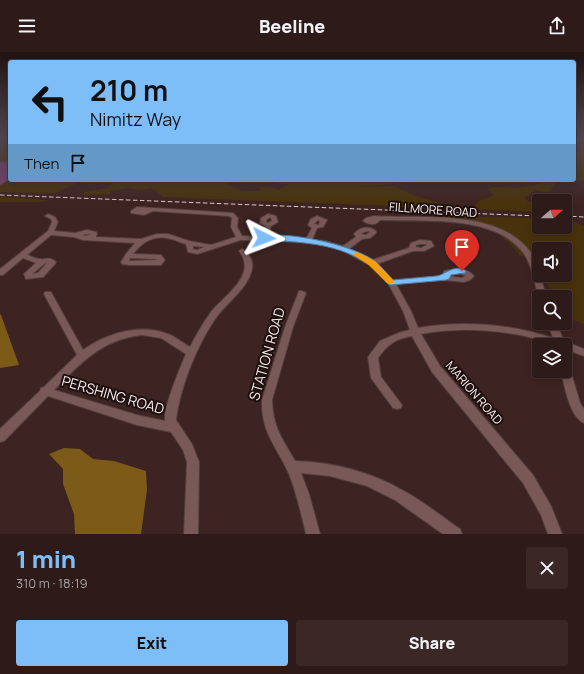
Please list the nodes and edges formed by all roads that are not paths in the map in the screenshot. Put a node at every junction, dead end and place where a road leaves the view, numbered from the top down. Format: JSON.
{"nodes":[{"id":1,"x":152,"y":209,"type":"dead end"},
{"id":2,"x":48,"y":216,"type":"dead end"},
{"id":3,"x":378,"y":219,"type":"dead end"},
{"id":4,"x":268,"y":225,"type":"dead end"},
{"id":5,"x":315,"y":227,"type":"dead end"},
{"id":6,"x":48,"y":233,"type":"junction"},
{"id":7,"x":360,"y":237,"type":"dead end"},
{"id":8,"x":240,"y":238,"type":"junction"},
{"id":9,"x":264,"y":238,"type":"junction"},
{"id":10,"x":309,"y":240,"type":"junction"},
{"id":11,"x":141,"y":241,"type":"junction"},
{"id":12,"x":344,"y":249,"type":"junction"},
{"id":13,"x":412,"y":249,"type":"dead end"},
{"id":14,"x":242,"y":251,"type":"dead end"},
{"id":15,"x":22,"y":255,"type":"junction"},
{"id":16,"x":128,"y":256,"type":"dead end"},
{"id":17,"x":41,"y":262,"type":"dead end"},
{"id":18,"x":372,"y":263,"type":"junction"},
{"id":19,"x":0,"y":273,"type":"edge"},
{"id":20,"x":446,"y":277,"type":"dead end"},
{"id":21,"x":391,"y":282,"type":"junction"},
{"id":22,"x":540,"y":290,"type":"edge"},
{"id":23,"x":302,"y":293,"type":"dead end"},
{"id":24,"x":48,"y":294,"type":"dead end"},
{"id":25,"x":415,"y":330,"type":"junction"},
{"id":26,"x":538,"y":338,"type":"edge"},
{"id":27,"x":572,"y":348,"type":"edge"},
{"id":28,"x":191,"y":352,"type":"junction"},
{"id":29,"x":584,"y":353,"type":"edge"},
{"id":30,"x":82,"y":356,"type":"junction"},
{"id":31,"x":568,"y":378,"type":"edge"},
{"id":32,"x":45,"y":391,"type":"junction"},
{"id":33,"x":397,"y":405,"type":"dead end"},
{"id":34,"x":584,"y":418,"type":"edge"},
{"id":35,"x":173,"y":428,"type":"junction"},
{"id":36,"x":0,"y":436,"type":"edge"},
{"id":37,"x":292,"y":467,"type":"junction"},
{"id":38,"x":191,"y":534,"type":"edge"},
{"id":39,"x":313,"y":534,"type":"edge"},
{"id":40,"x":454,"y":534,"type":"edge"},
{"id":41,"x":555,"y":534,"type":"edge"}],
"edges":[{"from":1,"to":8,"type":"street"},
{"from":2,"to":6,"type":"street"},
{"from":3,"to":22,"type":"street","name":"FILLMORE ROAD"},
{"from":4,"to":9,"type":"street"},
{"from":5,"to":10,"type":"street"},
{"from":6,"to":11,"type":"street"},
{"from":6,"to":15,"type":"street"},
{"from":7,"to":12,"type":"street"},
{"from":8,"to":9,"type":"street","name":"MARION ROAD"},
{"from":8,"to":11,"type":"street","name":"MARION ROAD"},
{"from":9,"to":10,"type":"street","name":"MARION ROAD"},
{"from":10,"to":12,"type":"street","name":"MARION ROAD"},
{"from":11,"to":16,"type":"street"},
{"from":12,"to":18,"type":"street","name":"MARION ROAD"},
{"from":13,"to":18,"type":"street"},
{"from":14,"to":28,"type":"street"},
{"from":15,"to":17,"type":"street"},
{"from":15,"to":19,"type":"street"},
{"from":18,"to":21,"type":"street","name":"MARION ROAD"},
{"from":20,"to":21,"type":"street"},
{"from":21,"to":25,"type":"street","name":"MARION ROAD"},
{"from":23,"to":37,"type":"street","name":"STATION ROAD"},
{"from":24,"to":30,"type":"street"},
{"from":25,"to":26,"type":"street"},
{"from":25,"to":33,"type":"street"},
{"from":25,"to":41,"type":"street","name":"MARION ROAD"},
{"from":27,"to":29,"type":"street"},
{"from":28,"to":30,"type":"street"},
{"from":28,"to":35,"type":"street"},
{"from":30,"to":32,"type":"street"},
{"from":31,"to":34,"type":"street"},
{"from":32,"to":35,"type":"street","name":"PERSHING ROAD"},
{"from":32,"to":36,"type":"street"},
{"from":35,"to":38,"type":"street"},
{"from":37,"to":39,"type":"street","name":"STATION ROAD"},
{"from":37,"to":40,"type":"street"}]}
